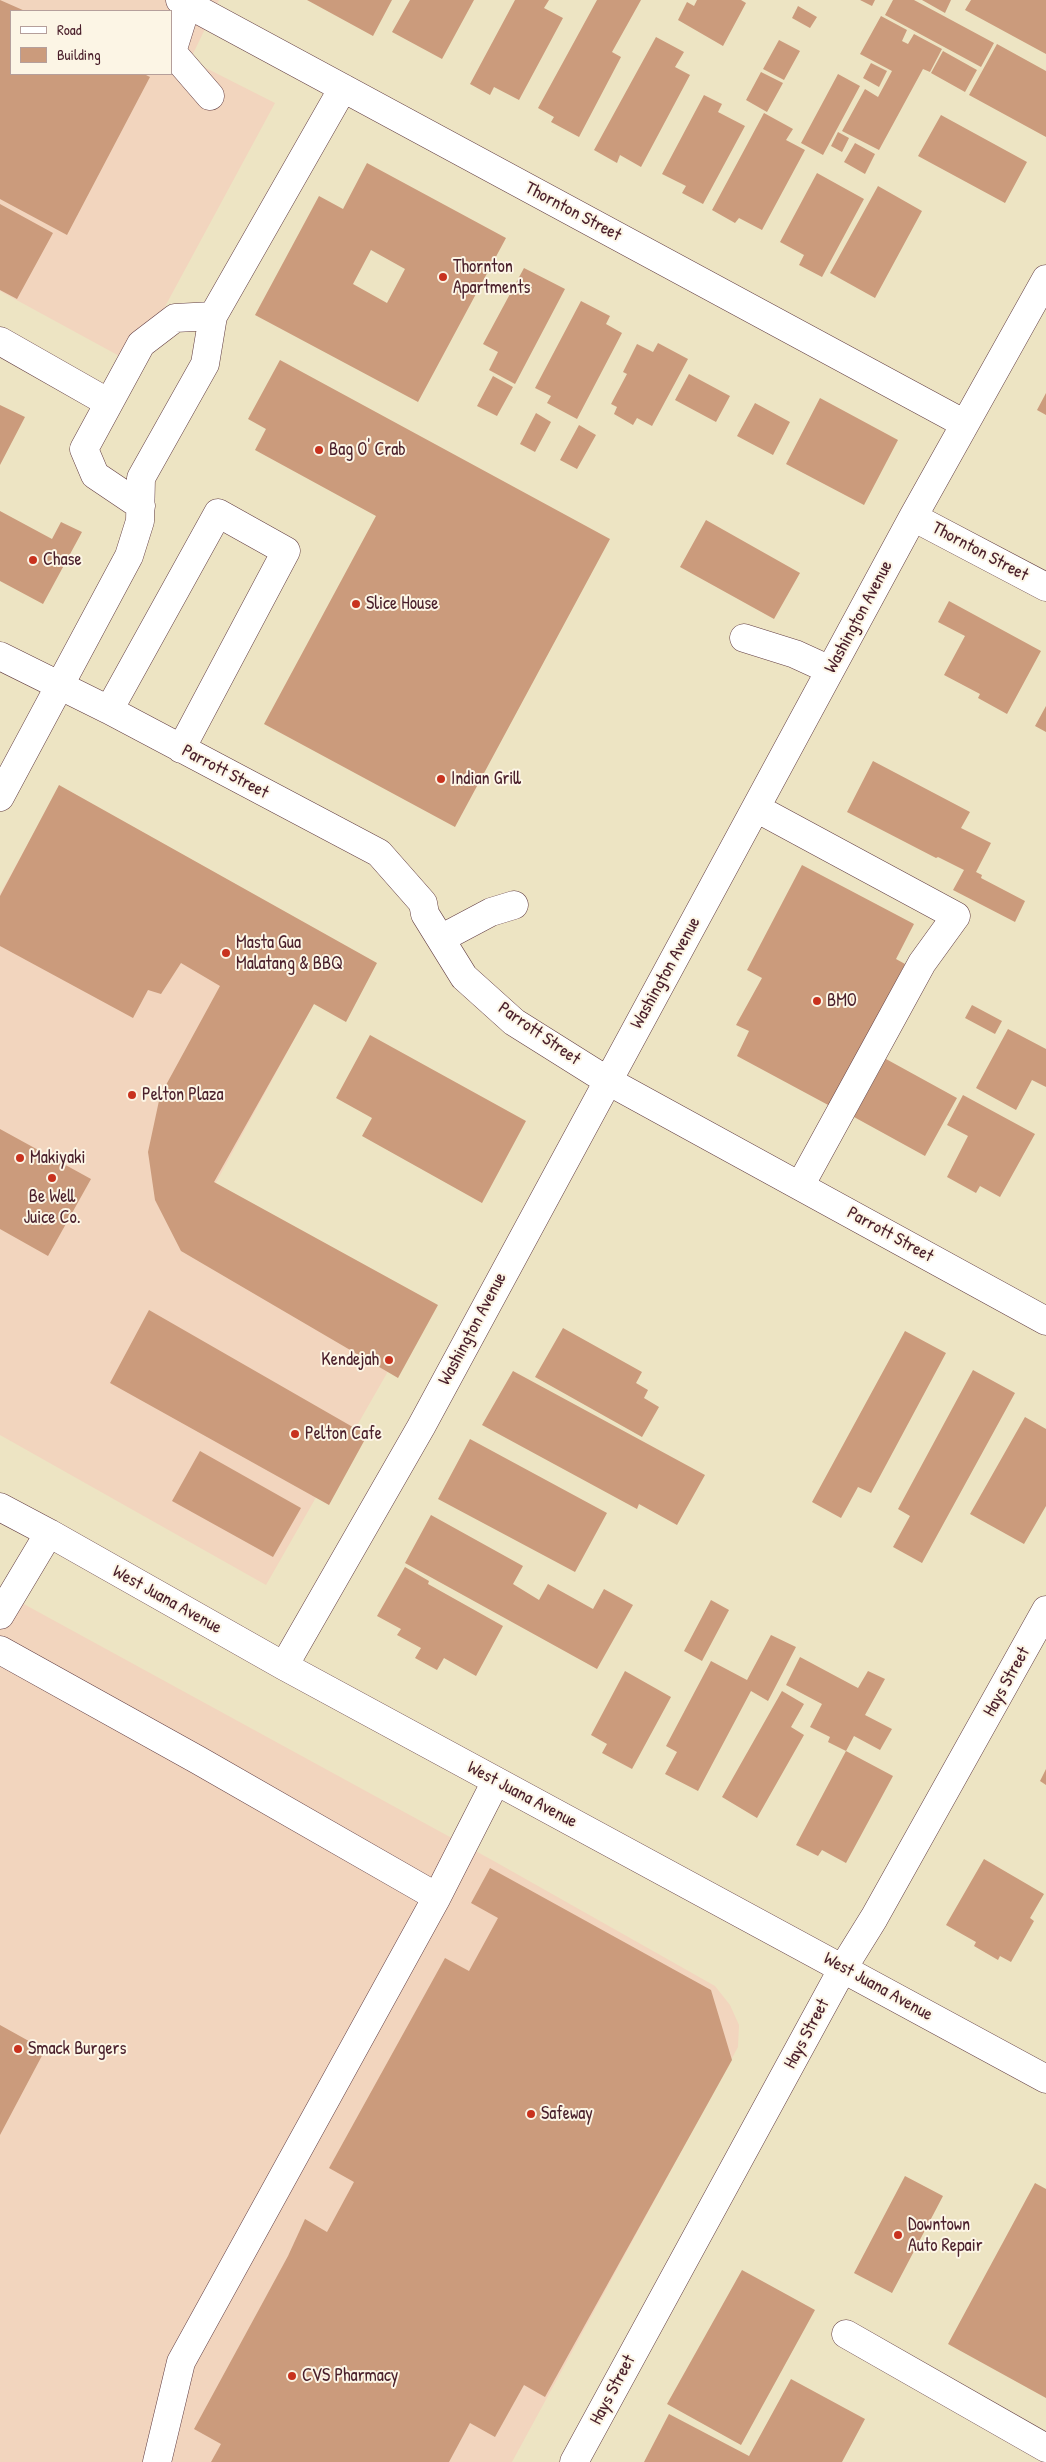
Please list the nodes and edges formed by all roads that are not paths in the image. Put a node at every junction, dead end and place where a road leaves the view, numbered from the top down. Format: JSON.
{"nodes":[{"id":1,"x":183,"y":2,"type":"edge"},
{"id":2,"x":343,"y":88,"type":"junction"},
{"id":3,"x":210,"y":96,"type":"dead end"},
{"id":4,"x":1046,"y":279,"type":"edge"},
{"id":5,"x":213,"y":316,"type":"junction"},
{"id":6,"x":0,"y":341,"type":"edge"},
{"id":7,"x":109,"y":402,"type":"junction"},
{"id":8,"x":965,"y":424,"type":"junction"},
{"id":9,"x":141,"y":506,"type":"junction"},
{"id":10,"x":913,"y":517,"type":"junction"},
{"id":11,"x":1046,"y":588,"type":"edge"},
{"id":12,"x":744,"y":638,"type":"dead end"},
{"id":13,"x":0,"y":656,"type":"edge"},
{"id":14,"x":830,"y":670,"type":"junction"},
{"id":15,"x":60,"y":686,"type":"junction"},
{"id":16,"x":109,"y":710,"type":"junction"},
{"id":17,"x":181,"y":748,"type":"junction"},
{"id":18,"x":0,"y":797,"type":"edge"},
{"id":19,"x":756,"y":808,"type":"junction"},
{"id":20,"x":514,"y":905,"type":"dead end"},
{"id":21,"x":442,"y":938,"type":"junction"},
{"id":22,"x":608,"y":1081,"type":"junction"},
{"id":23,"x":800,"y":1186,"type":"junction"},
{"id":24,"x":1046,"y":1322,"type":"edge"},
{"id":25,"x":0,"y":1507,"type":"edge"},
{"id":26,"x":49,"y":1532,"type":"junction"},
{"id":27,"x":1046,"y":1610,"type":"edge"},
{"id":28,"x":0,"y":1615,"type":"edge"},
{"id":29,"x":0,"y":1650,"type":"edge"},
{"id":30,"x":284,"y":1666,"type":"junction"},
{"id":31,"x":496,"y":1781,"type":"junction"},
{"id":32,"x":437,"y":1897,"type":"junction"},
{"id":33,"x":842,"y":1968,"type":"junction"},
{"id":34,"x":1046,"y":2079,"type":"edge"},
{"id":35,"x":846,"y":2334,"type":"dead end"},
{"id":36,"x":1046,"y":2448,"type":"edge"},
{"id":37,"x":157,"y":2462,"type":"edge"},
{"id":38,"x":574,"y":2462,"type":"edge"}],
"edges":[{"from":1,"to":2,"type":"street","name":"Thornton Street"},
{"from":1,"to":3,"type":"street"},
{"from":2,"to":5,"type":"street"},
{"from":2,"to":8,"type":"street","name":"Thornton Street"},
{"from":4,"to":8,"type":"street","name":"Washington Avenue"},
{"from":5,"to":7,"type":"street"},
{"from":5,"to":9,"type":"street"},
{"from":6,"to":7,"type":"street"},
{"from":7,"to":9,"type":"street"},
{"from":8,"to":10,"type":"street","name":"Washington Avenue"},
{"from":9,"to":15,"type":"street"},
{"from":10,"to":11,"type":"street","name":"Thornton Street"},
{"from":10,"to":14,"type":"street","name":"Washington Avenue"},
{"from":12,"to":14,"type":"street"},
{"from":13,"to":15,"type":"street","name":"Parrott Street"},
{"from":14,"to":19,"type":"street","name":"Washington Avenue"},
{"from":15,"to":16,"type":"street","name":"Parrott Street"},
{"from":15,"to":18,"type":"street"},
{"from":16,"to":17,"type":"street","name":"Parrott Street"},
{"from":16,"to":17,"type":"street"},
{"from":17,"to":21,"type":"street","name":"Parrott Street"},
{"from":19,"to":22,"type":"street","name":"Washington Avenue"},
{"from":19,"to":23,"type":"street"},
{"from":20,"to":21,"type":"street"},
{"from":21,"to":22,"type":"street","name":"Parrott Street"},
{"from":22,"to":23,"type":"street","name":"Parrott Street"},
{"from":22,"to":30,"type":"street","name":"Washington Avenue"},
{"from":23,"to":24,"type":"street","name":"Parrott Street"},
{"from":25,"to":26,"type":"street","name":"West Juana Avenue"},
{"from":26,"to":28,"type":"street"},
{"from":26,"to":30,"type":"street","name":"West Juana Avenue"},
{"from":27,"to":33,"type":"street","name":"Hays Street"},
{"from":29,"to":32,"type":"street"},
{"from":30,"to":31,"type":"street","name":"West Juana Avenue"},
{"from":31,"to":32,"type":"street"},
{"from":31,"to":33,"type":"street","name":"West Juana Avenue"},
{"from":32,"to":37,"type":"street"},
{"from":33,"to":34,"type":"street","name":"West Juana Avenue"},
{"from":33,"to":38,"type":"street","name":"Hays Street"},
{"from":35,"to":36,"type":"street"}]}
